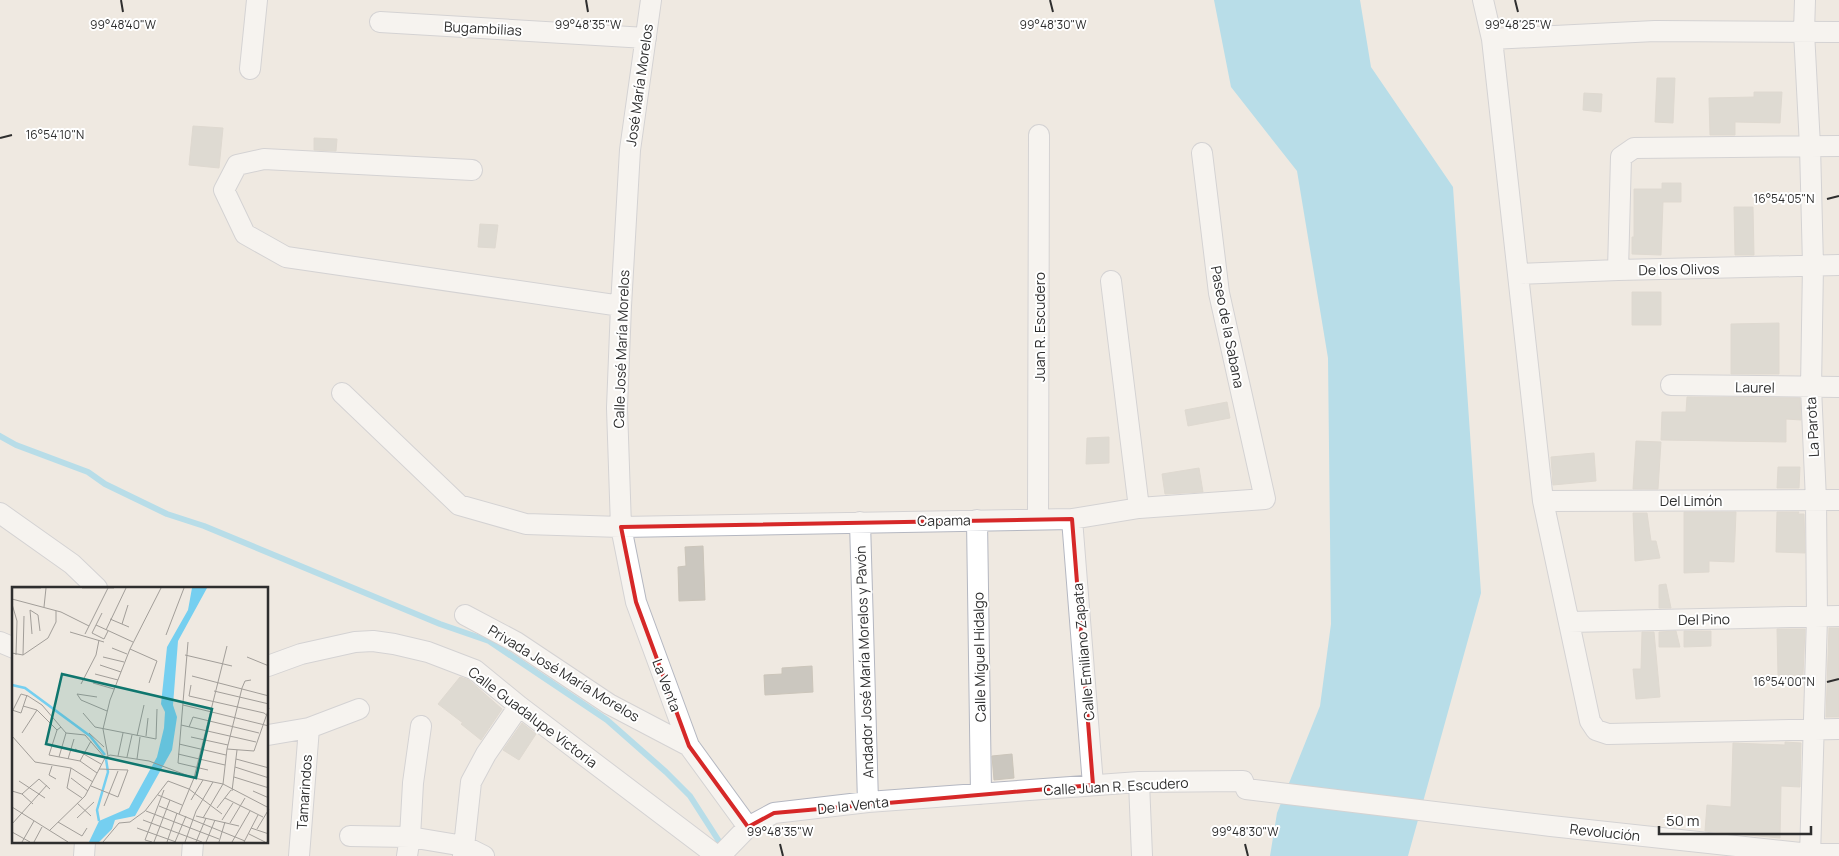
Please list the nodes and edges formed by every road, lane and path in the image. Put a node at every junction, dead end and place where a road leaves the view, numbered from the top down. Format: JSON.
{"nodes":[{"id":1,"x":257,"y":0,"type":"edge"},
{"id":2,"x":651,"y":0,"type":"edge"},
{"id":3,"x":1483,"y":0,"type":"edge"},
{"id":4,"x":1804,"y":0,"type":"edge"},
{"id":5,"x":380,"y":22,"type":"dead end"},
{"id":6,"x":1804,"y":32,"type":"junction"},
{"id":7,"x":1839,"y":32,"type":"edge"},
{"id":8,"x":646,"y":38,"type":"junction"},
{"id":9,"x":1492,"y":39,"type":"junction"},
{"id":10,"x":250,"y":69,"type":"dead end"},
{"id":11,"x":1039,"y":135,"type":"dead end"},
{"id":12,"x":1810,"y":146,"type":"junction"},
{"id":13,"x":1839,"y":146,"type":"edge"},
{"id":14,"x":1202,"y":153,"type":"dead end"},
{"id":15,"x":472,"y":170,"type":"dead end"},
{"id":16,"x":628,"y":171,"type":"joint"},
{"id":17,"x":1813,"y":265,"type":"junction"},
{"id":18,"x":1839,"y":265,"type":"edge"},
{"id":19,"x":1618,"y":270,"type":"junction"},
{"id":20,"x":1519,"y":274,"type":"junction"},
{"id":21,"x":1111,"y":281,"type":"dead end"},
{"id":22,"x":621,"y":306,"type":"junction"},
{"id":23,"x":1671,"y":385,"type":"dead end"},
{"id":24,"x":1839,"y":387,"type":"edge"},
{"id":25,"x":1811,"y":388,"type":"junction"},
{"id":26,"x":342,"y":394,"type":"dead end"},
{"id":27,"x":1265,"y":499,"type":"joint"},
{"id":28,"x":1816,"y":500,"type":"junction"},
{"id":29,"x":1839,"y":500,"type":"edge"},
{"id":30,"x":1542,"y":501,"type":"junction"},
{"id":31,"x":1139,"y":508,"type":"junction"},
{"id":32,"x":0,"y":513,"type":"edge"},
{"id":33,"x":1038,"y":519,"type":"junction"},
{"id":34,"x":1072,"y":519,"type":"junction"},
{"id":35,"x":977,"y":520,"type":"junction"},
{"id":36,"x":860,"y":522,"type":"junction"},
{"id":37,"x":622,"y":526,"type":"junction"},
{"id":38,"x":96,"y":587,"type":"edge"},
{"id":39,"x":465,"y":615,"type":"dead end"},
{"id":40,"x":1817,"y":616,"type":"junction"},
{"id":41,"x":1839,"y":616,"type":"edge"},
{"id":42,"x":1569,"y":622,"type":"junction"},
{"id":43,"x":0,"y":642,"type":"edge"},
{"id":44,"x":12,"y":647,"type":"edge"},
{"id":45,"x":269,"y":666,"type":"edge"},
{"id":46,"x":519,"y":706,"type":"junction"},
{"id":47,"x":359,"y":709,"type":"dead end"},
{"id":48,"x":420,"y":726,"type":"dead end"},
{"id":49,"x":309,"y":728,"type":"junction"},
{"id":50,"x":1813,"y":729,"type":"junction"},
{"id":51,"x":1839,"y":729,"type":"edge"},
{"id":52,"x":269,"y":735,"type":"edge"},
{"id":53,"x":690,"y":746,"type":"junction"},
{"id":54,"x":1139,"y":782,"type":"junction"},
{"id":55,"x":1093,"y":785,"type":"junction"},
{"id":56,"x":1246,"y":789,"type":"joint"},
{"id":57,"x":981,"y":794,"type":"junction"},
{"id":58,"x":868,"y":802,"type":"junction"},
{"id":59,"x":350,"y":836,"type":"dead end"},
{"id":60,"x":728,"y":846,"type":"edge"},
{"id":61,"x":409,"y":847,"type":"edge"},
{"id":62,"x":463,"y":851,"type":"edge"},
{"id":63,"x":1839,"y":854,"type":"edge"},
{"id":64,"x":1810,"y":855,"type":"edge"},
{"id":65,"x":300,"y":856,"type":"edge"},
{"id":66,"x":484,"y":856,"type":"edge"},
{"id":67,"x":1142,"y":856,"type":"edge"}],
"edges":[{"from":1,"to":10,"type":"street"},
{"from":2,"to":8,"type":"street","name":"José María Morelos"},
{"from":3,"to":9,"type":"street"},
{"from":4,"to":6,"type":"street","name":"La Parota"},
{"from":5,"to":8,"type":"street","name":"Bugambilias"},
{"from":6,"to":7,"type":"street"},
{"from":6,"to":9,"type":"street"},
{"from":6,"to":12,"type":"street","name":"La Parota"},
{"from":8,"to":16,"type":"street","name":"José María Morelos"},
{"from":9,"to":20,"type":"street"},
{"from":11,"to":33,"type":"street","name":"Juan R. Escudero"},
{"from":12,"to":13,"type":"street"},
{"from":12,"to":17,"type":"street","name":"La Parota"},
{"from":12,"to":19,"type":"street"},
{"from":14,"to":27,"type":"street","name":"Paseo de la Sabana"},
{"from":15,"to":22,"type":"street"},
{"from":16,"to":22,"type":"street","name":"Calle José María Morelos"},
{"from":17,"to":18,"type":"street","name":"De los Olivos"},
{"from":17,"to":19,"type":"street","name":"De los Olivos"},
{"from":17,"to":25,"type":"street","name":"La Parota"},
{"from":19,"to":20,"type":"street","name":"De los Olivos"},
{"from":20,"to":30,"type":"street"},
{"from":21,"to":31,"type":"street"},
{"from":22,"to":37,"type":"street","name":"Calle José María Morelos"},
{"from":23,"to":25,"type":"street","name":"Laurel"},
{"from":24,"to":25,"type":"street","name":"Laurel"},
{"from":25,"to":28,"type":"street","name":"La Parota"},
{"from":26,"to":37,"type":"street","name":"Capama"},
{"from":27,"to":31,"type":"street","name":"Capama"},
{"from":28,"to":29,"type":"street","name":"Del Limón"},
{"from":28,"to":30,"type":"street","name":"Del Limón"},
{"from":28,"to":40,"type":"street","name":"La Parota"},
{"from":30,"to":42,"type":"street"},
{"from":31,"to":34,"type":"street","name":"Capama"},
{"from":32,"to":38,"type":"street"},
{"from":33,"to":34,"type":"street","name":"Capama"},
{"from":33,"to":35,"type":"street","name":"Capama"},
{"from":34,"to":55,"type":"street","name":"Calle Emiliano Zapata"},
{"from":35,"to":36,"type":"street","name":"Capama"},
{"from":35,"to":57,"type":"street","name":"Calle Miguel Hidalgo"},
{"from":36,"to":37,"type":"street","name":"Capama"},
{"from":36,"to":58,"type":"street","name":"Andador José María Morelos y Pavón"},
{"from":37,"to":53,"type":"street","name":"La Venta"},
{"from":39,"to":53,"type":"street","name":"Privada José María Morelos"},
{"from":40,"to":41,"type":"street","name":"Del Pino"},
{"from":40,"to":42,"type":"street","name":"Del Pino"},
{"from":40,"to":50,"type":"street","name":"La Parota"},
{"from":42,"to":50,"type":"street"},
{"from":43,"to":44,"type":"street"},
{"from":45,"to":46,"type":"street","name":"Calle Guadalupe Victoria"},
{"from":46,"to":60,"type":"street","name":"Calle Guadalupe Victoria"},
{"from":46,"to":62,"type":"street"},
{"from":47,"to":49,"type":"street"},
{"from":48,"to":61,"type":"street"},
{"from":49,"to":52,"type":"street"},
{"from":49,"to":65,"type":"street","name":"Tamarindos"},
{"from":50,"to":51,"type":"street"},
{"from":50,"to":64,"type":"street","name":"La Parota"},
{"from":53,"to":60,"type":"street","name":"La Venta"},
{"from":54,"to":55,"type":"street","name":"Calle Juan R. Escudero"},
{"from":54,"to":56,"type":"street","name":"Calle Juan R. Escudero"},
{"from":54,"to":67,"type":"street"},
{"from":55,"to":57,"type":"street","name":"Calle Juan R. Escudero"},
{"from":56,"to":64,"type":"street","name":"Revolución"},
{"from":57,"to":58,"type":"street","name":"De la Venta"},
{"from":58,"to":60,"type":"street","name":"De la Venta"},
{"from":59,"to":61,"type":"street"},
{"from":61,"to":62,"type":"street"},
{"from":62,"to":66,"type":"street"},
{"from":63,"to":64,"type":"street","name":"Revolución"}]}
